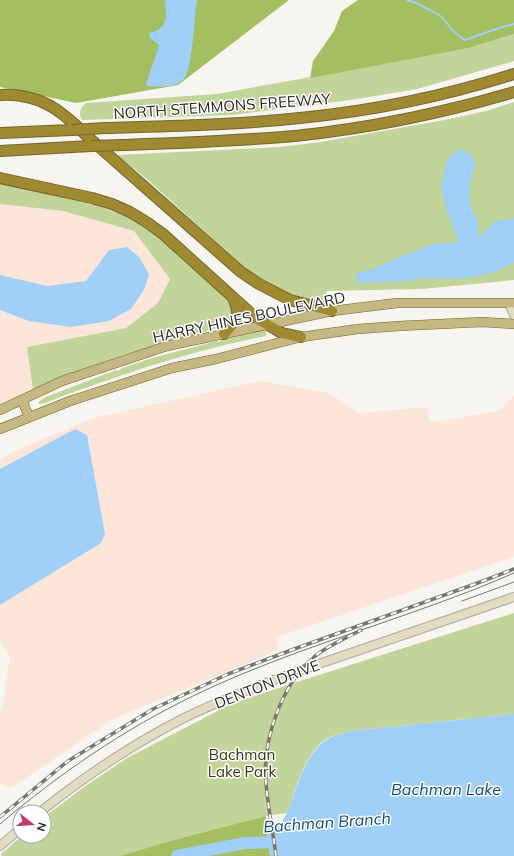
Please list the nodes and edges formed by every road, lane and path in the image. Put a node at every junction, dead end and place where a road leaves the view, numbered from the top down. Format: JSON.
{"nodes":[{"id":1,"x":514,"y":74,"type":"edge"},
{"id":2,"x":514,"y":92,"type":"edge"},
{"id":3,"x":0,"y":94,"type":"edge"},
{"id":4,"x":0,"y":133,"type":"edge"},
{"id":5,"x":0,"y":151,"type":"edge"},
{"id":6,"x":0,"y":178,"type":"edge"},
{"id":7,"x":233,"y":298,"type":"junction"},
{"id":8,"x":512,"y":304,"type":"edge"},
{"id":9,"x":332,"y":311,"type":"junction"},
{"id":10,"x":514,"y":315,"type":"edge"},
{"id":11,"x":514,"y":324,"type":"edge"},
{"id":12,"x":266,"y":325,"type":"junction"},
{"id":13,"x":224,"y":334,"type":"junction"},
{"id":14,"x":301,"y":337,"type":"junction"},
{"id":15,"x":22,"y":400,"type":"junction"},
{"id":16,"x":0,"y":410,"type":"edge"},
{"id":17,"x":29,"y":417,"type":"junction"},
{"id":18,"x":0,"y":429,"type":"edge"},
{"id":19,"x":514,"y":597,"type":"edge"},
{"id":20,"x":50,"y":804,"type":"edge"},
{"id":21,"x":12,"y":835,"type":"edge"},
{"id":22,"x":0,"y":846,"type":"edge"}],
"edges":[{"from":1,"to":4,"type":"highway","name":"NORTH STEMMONS FREEWAY","bridge":true},
{"from":2,"to":5,"type":"highway","bridge":true},
{"from":3,"to":9,"type":"highway"},
{"from":6,"to":7,"type":"highway"},
{"from":7,"to":12,"type":"highway"},
{"from":7,"to":13,"type":"highway"},
{"from":8,"to":9,"type":"main road","name":"HARRY HINES BOULEVARD"},
{"from":8,"to":10,"type":"main road"},
{"from":9,"to":12,"type":"main road","name":"HARRY HINES BOULEVARD"},
{"from":11,"to":14,"type":"main road","name":"HARRY HINES BOULEVARD"},
{"from":12,"to":13,"type":"main road","name":"HARRY HINES BOULEVARD"},
{"from":12,"to":14,"type":"highway"},
{"from":13,"to":15,"type":"main road","name":"HARRY HINES BOULEVARD"},
{"from":14,"to":17,"type":"main road","name":"HARRY HINES BOULEVARD"},
{"from":15,"to":16,"type":"main road","name":"HARRY HINES BOULEVARD"},
{"from":15,"to":17,"type":"main road"},
{"from":17,"to":18,"type":"main road","name":"HARRY HINES BOULEVARD"},
{"from":19,"to":20,"type":"main road","name":"DENTON DRIVE"},
{"from":21,"to":22,"type":"main road"}]}
